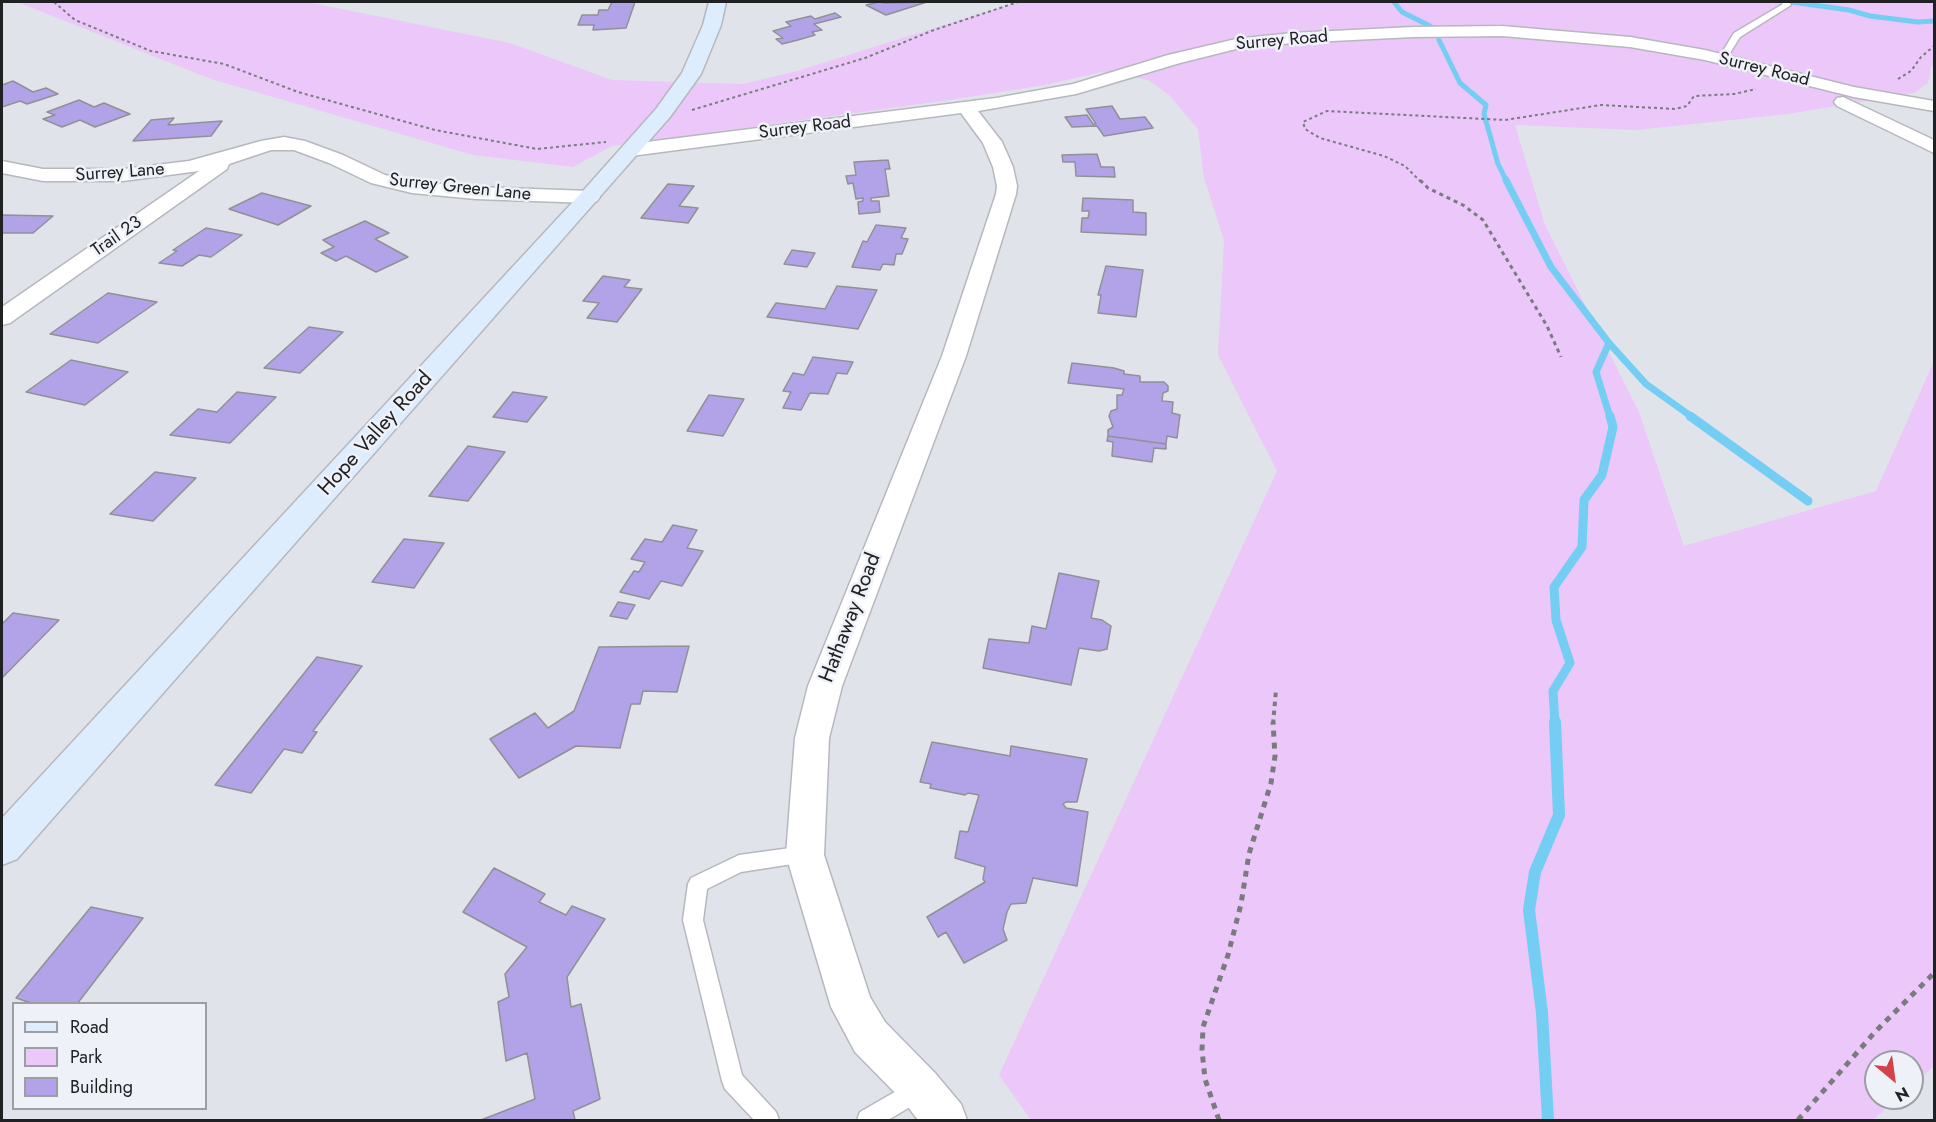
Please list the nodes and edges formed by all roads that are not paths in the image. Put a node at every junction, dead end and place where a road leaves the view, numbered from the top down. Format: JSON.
{"nodes":[{"id":1,"x":717,"y":2,"type":"edge"},
{"id":2,"x":1786,"y":3,"type":"edge"},
{"id":3,"x":1722,"y":59,"type":"junction"},
{"id":4,"x":1818,"y":84,"type":"junction"},
{"id":5,"x":1903,"y":102,"type":"junction"},
{"id":6,"x":1935,"y":106,"type":"edge"},
{"id":7,"x":966,"y":107,"type":"junction"},
{"id":8,"x":1897,"y":127,"type":"junction"},
{"id":9,"x":622,"y":145,"type":"junction"},
{"id":10,"x":1935,"y":147,"type":"edge"},
{"id":11,"x":232,"y":157,"type":"junction"},
{"id":12,"x":3,"y":169,"type":"edge"},
{"id":13,"x":590,"y":197,"type":"junction"},
{"id":14,"x":2,"y":318,"type":"edge"},
{"id":15,"x":2,"y":846,"type":"edge"},
{"id":16,"x":805,"y":855,"type":"junction"},
{"id":17,"x":920,"y":1088,"type":"junction"},
{"id":18,"x":768,"y":1120,"type":"edge"},
{"id":19,"x":868,"y":1120,"type":"edge"},
{"id":20,"x":945,"y":1120,"type":"edge"}],
"edges":[{"from":1,"to":9,"type":"main road","name":"Hope Valley Road"},
{"from":2,"to":3,"type":"lane"},
{"from":3,"to":4,"type":"street","name":"Surrey Road"},
{"from":3,"to":7,"type":"street","name":"Surrey Road"},
{"from":4,"to":5,"type":"street","name":"Surrey Road"},
{"from":4,"to":8,"type":"street"},
{"from":5,"to":6,"type":"street","name":"Surrey Road"},
{"from":5,"to":8,"type":"street"},
{"from":7,"to":9,"type":"street","name":"Surrey Road"},
{"from":7,"to":16,"type":"street","name":"Hathaway Road"},
{"from":8,"to":10,"type":"street"},
{"from":9,"to":13,"type":"main road","name":"Hope Valley Road"},
{"from":11,"to":12,"type":"street","name":"Surrey Lane"},
{"from":11,"to":13,"type":"street","name":"Surrey Green Lane"},
{"from":11,"to":14,"type":"street","name":"Trail 23"},
{"from":13,"to":15,"type":"main road","name":"Hope Valley Road"},
{"from":16,"to":17,"type":"street","name":"Hathaway Road"},
{"from":16,"to":18,"type":"lane"},
{"from":17,"to":19,"type":"lane"},
{"from":17,"to":20,"type":"street","name":"Hathaway Road"}]}
